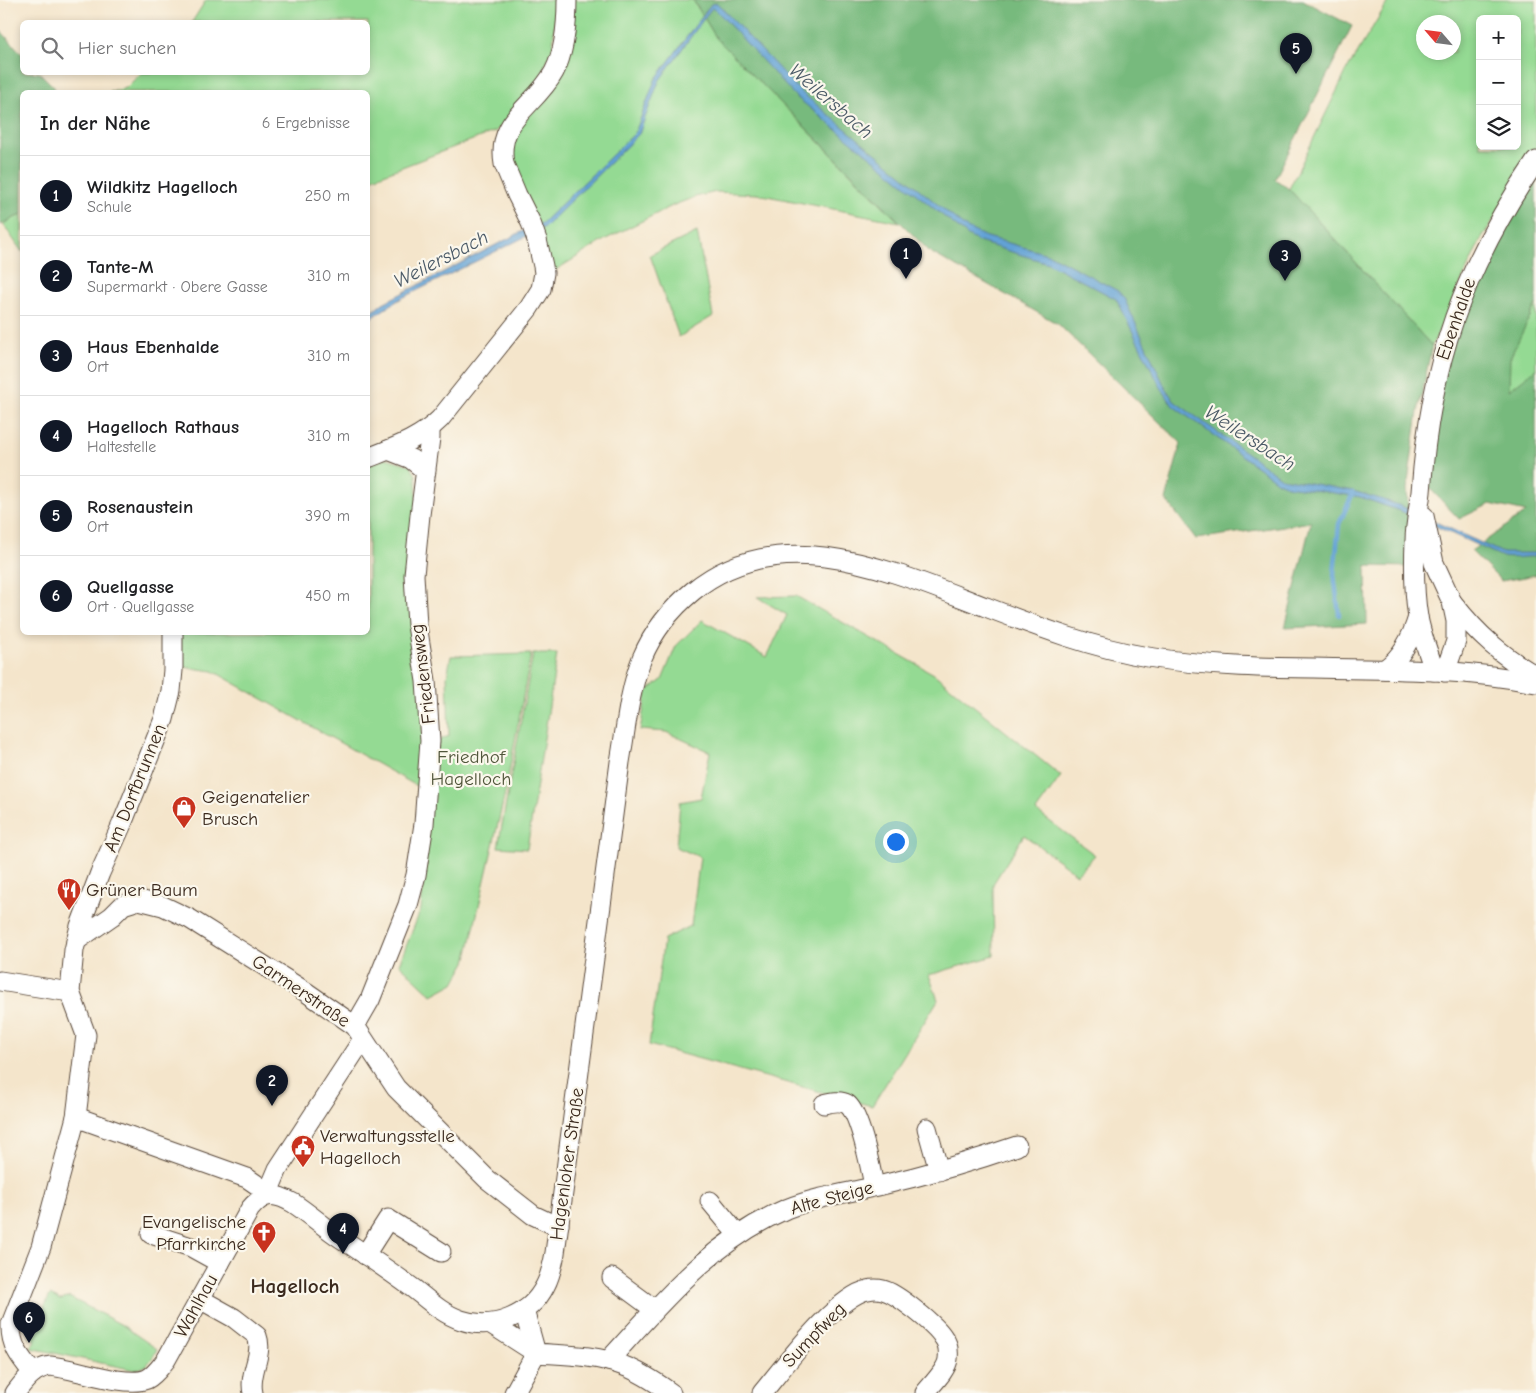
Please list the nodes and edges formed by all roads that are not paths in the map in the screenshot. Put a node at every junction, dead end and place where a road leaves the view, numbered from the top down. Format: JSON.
{"nodes":[{"id":1,"x":567,"y":0,"type":"edge"},
{"id":2,"x":1536,"y":161,"type":"edge"},
{"id":3,"x":430,"y":430,"type":"junction"},
{"id":4,"x":388,"y":450,"type":"junction"},
{"id":5,"x":370,"y":457,"type":"edge"},
{"id":6,"x":426,"y":472,"type":"junction"},
{"id":7,"x":1421,"y":493,"type":"junction"},
{"id":8,"x":1452,"y":602,"type":"junction"},
{"id":9,"x":1418,"y":617,"type":"junction"},
{"id":10,"x":173,"y":635,"type":"edge"},
{"id":11,"x":1385,"y":669,"type":"junction"},
{"id":12,"x":1440,"y":671,"type":"junction"},
{"id":13,"x":1536,"y":676,"type":"edge"},
{"id":14,"x":1536,"y":683,"type":"edge"},
{"id":15,"x":76,"y":941,"type":"junction"},
{"id":16,"x":0,"y":981,"type":"edge"},
{"id":17,"x":70,"y":992,"type":"junction"},
{"id":18,"x":359,"y":1032,"type":"junction"},
{"id":19,"x":824,"y":1104,"type":"dead end"},
{"id":20,"x":76,"y":1117,"type":"junction"},
{"id":21,"x":927,"y":1128,"type":"dead end"},
{"id":22,"x":1017,"y":1146,"type":"dead end"},
{"id":23,"x":938,"y":1171,"type":"junction"},
{"id":24,"x":874,"y":1186,"type":"junction"},
{"id":25,"x":267,"y":1195,"type":"junction"},
{"id":26,"x":710,"y":1201,"type":"dead end"},
{"id":27,"x":559,"y":1225,"type":"junction"},
{"id":28,"x":151,"y":1234,"type":"dead end"},
{"id":29,"x":738,"y":1235,"type":"junction"},
{"id":30,"x":441,"y":1252,"type":"dead end"},
{"id":31,"x":365,"y":1255,"type":"junction"},
{"id":32,"x":220,"y":1263,"type":"junction"},
{"id":33,"x":612,"y":1278,"type":"dead end"},
{"id":34,"x":200,"y":1299,"type":"junction"},
{"id":35,"x":654,"y":1309,"type":"junction"},
{"id":36,"x":524,"y":1310,"type":"junction"},
{"id":37,"x":492,"y":1324,"type":"junction"},
{"id":38,"x":536,"y":1353,"type":"junction"},
{"id":39,"x":608,"y":1361,"type":"junction"},
{"id":40,"x":33,"y":1373,"type":"junction"},
{"id":41,"x":145,"y":1386,"type":"edge"},
{"id":42,"x":16,"y":1393,"type":"edge"},
{"id":43,"x":253,"y":1393,"type":"edge"},
{"id":44,"x":514,"y":1393,"type":"edge"},
{"id":45,"x":671,"y":1393,"type":"edge"},
{"id":46,"x":762,"y":1393,"type":"edge"},
{"id":47,"x":925,"y":1393,"type":"edge"}],
"edges":[{"from":1,"to":3,"type":"street"},
{"from":2,"to":7,"type":"street","name":"Ebenhalde"},
{"from":3,"to":4,"type":"street"},
{"from":3,"to":6,"type":"street","name":"Friedensweg"},
{"from":4,"to":5,"type":"street"},
{"from":4,"to":6,"type":"street"},
{"from":6,"to":18,"type":"street","name":"Friedensweg"},
{"from":7,"to":8,"type":"street","name":"Ebenhalde"},
{"from":7,"to":9,"type":"street","name":"Ebenhalde"},
{"from":8,"to":12,"type":"street","name":"Ebenhalde"},
{"from":8,"to":13,"type":"street"},
{"from":9,"to":11,"type":"street"},
{"from":9,"to":12,"type":"street","name":"Ebenhalde"},
{"from":10,"to":15,"type":"street","name":"Am Dorfbrunnen"},
{"from":11,"to":12,"type":"street","name":"Hagenloher Straße"},
{"from":11,"to":27,"type":"street","name":"Hagenloher Straße"},
{"from":12,"to":14,"type":"street","name":"Hagenloher Straße"},
{"from":15,"to":17,"type":"street","name":"Am Dorfbrunnen"},
{"from":15,"to":18,"type":"street","name":"Garmerstraße"},
{"from":16,"to":17,"type":"street"},
{"from":17,"to":20,"type":"street","name":"Am Dorfbrunnen"},
{"from":18,"to":25,"type":"street","name":"Friedensweg"},
{"from":18,"to":27,"type":"street","name":"Garmerstraße"},
{"from":19,"to":24,"type":"street"},
{"from":20,"to":25,"type":"street"},
{"from":20,"to":40,"type":"street","name":"Am Dorfbrunnen"},
{"from":21,"to":23,"type":"street"},
{"from":22,"to":23,"type":"street","name":"Alte Steige"},
{"from":23,"to":24,"type":"street","name":"Alte Steige"},
{"from":24,"to":29,"type":"street","name":"Alte Steige"},
{"from":25,"to":31,"type":"street","name":"Hagenloher Straße"},
{"from":25,"to":32,"type":"street","name":"Wahlhau"},
{"from":26,"to":29,"type":"street"},
{"from":27,"to":36,"type":"street","name":"Hagenloher Straße"},
{"from":28,"to":32,"type":"street"},
{"from":29,"to":35,"type":"street","name":"Alte Steige"},
{"from":30,"to":31,"type":"street"},
{"from":31,"to":37,"type":"street","name":"Hagenloher Straße"},
{"from":32,"to":34,"type":"street","name":"Wahlhau"},
{"from":33,"to":35,"type":"street"},
{"from":34,"to":41,"type":"street","name":"Wahlhau"},
{"from":34,"to":43,"type":"street"},
{"from":35,"to":39,"type":"street","name":"Alte Steige"},
{"from":36,"to":37,"type":"street","name":"Hagenloher Straße"},
{"from":36,"to":38,"type":"street"},
{"from":37,"to":38,"type":"street"},
{"from":38,"to":39,"type":"street"},
{"from":38,"to":44,"type":"street"},
{"from":39,"to":45,"type":"street"},
{"from":40,"to":41,"type":"street"},
{"from":40,"to":42,"type":"street"},
{"from":46,"to":47,"type":"street","name":"Sumpfweg"}]}
